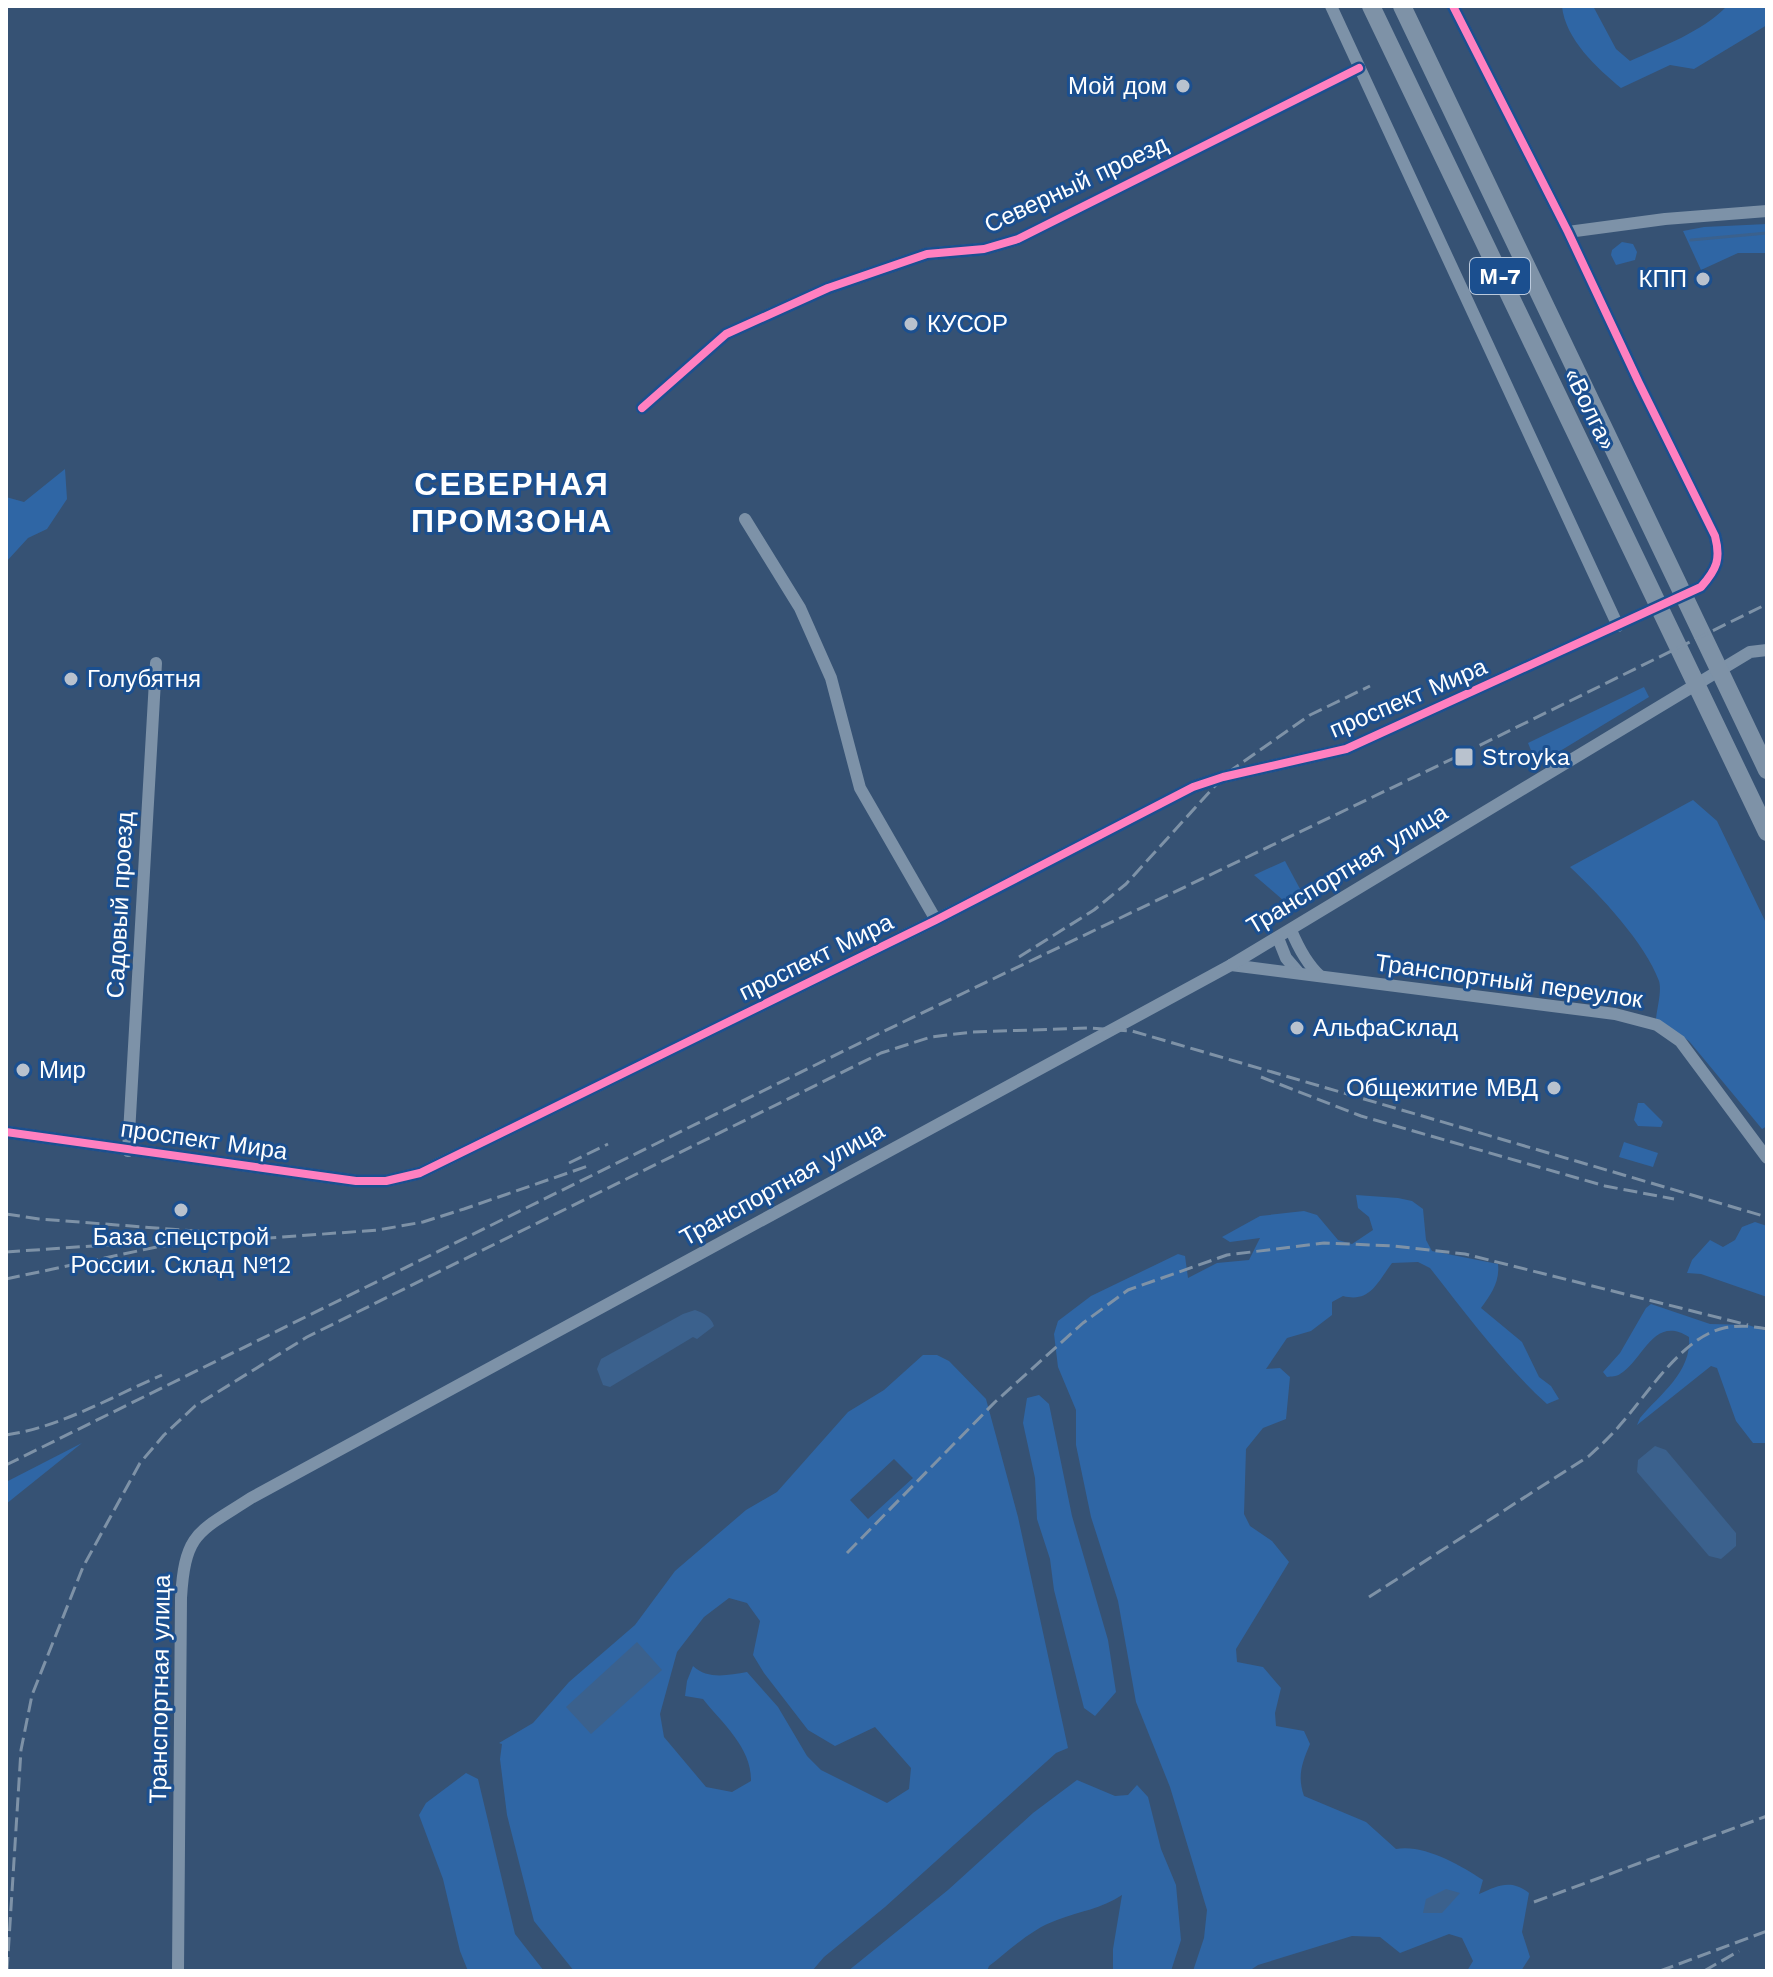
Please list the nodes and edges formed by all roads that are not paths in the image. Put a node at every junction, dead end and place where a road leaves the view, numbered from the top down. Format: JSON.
{"nodes":[{"id":1,"x":1331,"y":6,"type":"edge"},
{"id":2,"x":1371,"y":6,"type":"edge"},
{"id":3,"x":1402,"y":6,"type":"edge"},
{"id":4,"x":1453,"y":6,"type":"edge"},
{"id":5,"x":1359,"y":68,"type":"junction"},
{"id":6,"x":1767,"y":211,"type":"edge"},
{"id":7,"x":1568,"y":232,"type":"junction"},
{"id":8,"x":642,"y":408,"type":"dead end"},
{"id":9,"x":745,"y":519,"type":"dead end"},
{"id":10,"x":1618,"y":626,"type":"junction"},
{"id":11,"x":1767,"y":650,"type":"edge"},
{"id":12,"x":156,"y":663,"type":"dead end"},
{"id":13,"x":1767,"y":770,"type":"edge"},
{"id":14,"x":1767,"y":832,"type":"edge"},
{"id":15,"x":936,"y":920,"type":"junction"},
{"id":16,"x":1291,"y":930,"type":"junction"},
{"id":17,"x":1278,"y":938,"type":"junction"},
{"id":18,"x":1231,"y":965,"type":"junction"},
{"id":19,"x":1298,"y":972,"type":"junction"},
{"id":20,"x":1320,"y":976,"type":"junction"},
{"id":21,"x":6,"y":1132,"type":"edge"},
{"id":22,"x":128,"y":1151,"type":"junction"},
{"id":23,"x":1767,"y":1158,"type":"edge"},
{"id":24,"x":178,"y":1971,"type":"edge"}],
"edges":[{"from":1,"to":5,"type":"street"},
{"from":2,"to":14,"type":"highway","name":"«Волга»","number":"М-7"},
{"from":3,"to":13,"type":"highway","name":"«Волга»","number":"М-7"},
{"from":4,"to":7,"type":"street","name":"проспект Мира"},
{"from":5,"to":8,"type":"street","name":"Северный проезд"},
{"from":5,"to":10,"type":"street"},
{"from":6,"to":7,"type":"street"},
{"from":7,"to":10,"type":"street","name":"проспект Мира"},
{"from":9,"to":15,"type":"street"},
{"from":10,"to":15,"type":"street","name":"проспект Мира"},
{"from":11,"to":16,"type":"street","name":"Транспортная улица"},
{"from":12,"to":22,"type":"street","name":"Садовый проезд"},
{"from":15,"to":22,"type":"street","name":"проспект Мира"},
{"from":16,"to":17,"type":"street","name":"Транспортная улица"},
{"from":16,"to":20,"type":"street"},
{"from":17,"to":18,"type":"street","name":"Транспортная улица"},
{"from":17,"to":19,"type":"street"},
{"from":18,"to":19,"type":"street","name":"Транспортный переулок"},
{"from":18,"to":24,"type":"street","name":"Транспортная улица"},
{"from":19,"to":20,"type":"street","name":"Транспортный переулок"},
{"from":20,"to":23,"type":"street","name":"Транспортный переулок"},
{"from":21,"to":22,"type":"street","name":"проспект Мира"}]}
